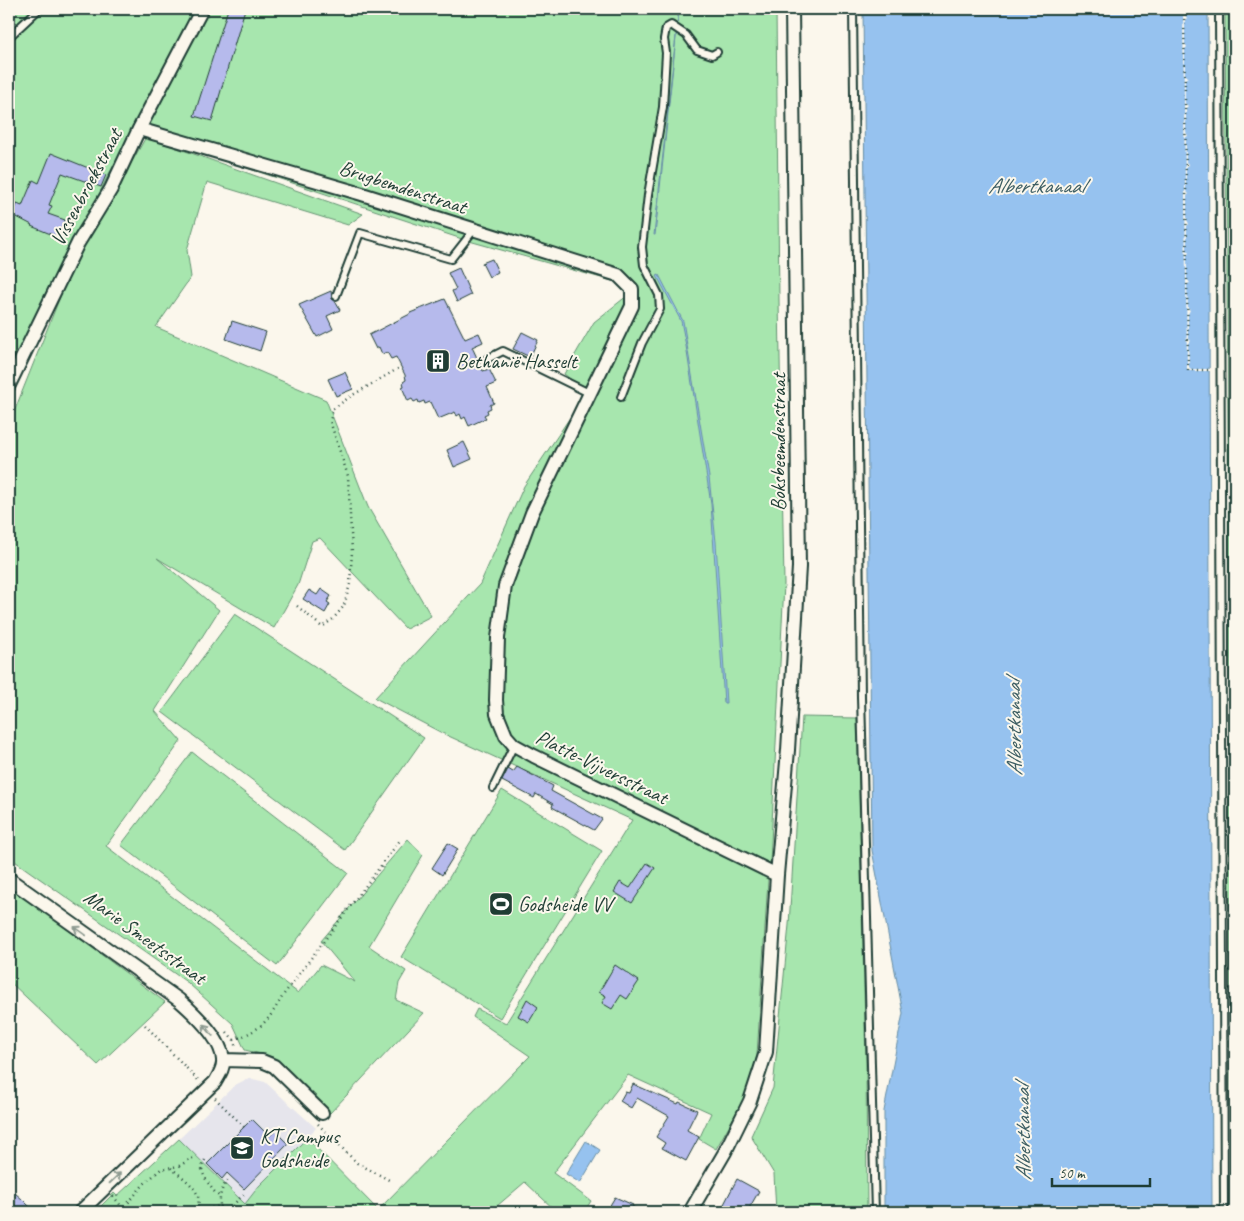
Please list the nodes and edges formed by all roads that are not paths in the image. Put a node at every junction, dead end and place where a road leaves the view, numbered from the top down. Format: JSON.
{"nodes":[{"id":1,"x":39,"y":9,"type":"edge"},
{"id":2,"x":202,"y":9,"type":"edge"},
{"id":3,"x":792,"y":9,"type":"edge"},
{"id":4,"x":853,"y":9,"type":"edge"},
{"id":5,"x":1219,"y":9,"type":"edge"},
{"id":6,"x":9,"y":37,"type":"edge"},
{"id":7,"x":717,"y":52,"type":"dead end"},
{"id":8,"x":139,"y":129,"type":"junction"},
{"id":9,"x":473,"y":231,"type":"junction"},
{"id":10,"x":336,"y":296,"type":"dead end"},
{"id":11,"x":632,"y":306,"type":"joint"},
{"id":12,"x":487,"y":360,"type":"dead end"},
{"id":13,"x":9,"y":385,"type":"edge"},
{"id":14,"x":589,"y":393,"type":"junction"},
{"id":15,"x":621,"y":397,"type":"dead end"},
{"id":16,"x":514,"y":745,"type":"junction"},
{"id":17,"x":493,"y":788,"type":"dead end"},
{"id":18,"x":777,"y":875,"type":"junction"},
{"id":19,"x":9,"y":879,"type":"edge"},
{"id":20,"x":224,"y":1060,"type":"junction"},
{"id":21,"x":322,"y":1112,"type":"dead end"},
{"id":22,"x":80,"y":1212,"type":"edge"},
{"id":23,"x":690,"y":1212,"type":"edge"},
{"id":24,"x":875,"y":1212,"type":"edge"},
{"id":25,"x":1224,"y":1212,"type":"edge"}],
"edges":[{"from":1,"to":6,"type":"lane"},
{"from":2,"to":8,"type":"street","name":"Vissenbroekstraat"},
{"from":3,"to":18,"type":"street","name":"Boksbeemdenstraat"},
{"from":4,"to":24,"type":"lane"},
{"from":5,"to":25,"type":"lane"},
{"from":7,"to":15,"type":"lane"},
{"from":8,"to":9,"type":"street","name":"Brugbemdenstraat"},
{"from":8,"to":13,"type":"street","name":"Vissenbroekstraat"},
{"from":9,"to":10,"type":"lane"},
{"from":9,"to":11,"type":"street","name":"Brugbemdenstraat"},
{"from":11,"to":14,"type":"street","name":"Platte-Vijversstraat"},
{"from":12,"to":14,"type":"lane"},
{"from":14,"to":16,"type":"street","name":"Platte-Vijversstraat"},
{"from":16,"to":17,"type":"lane"},
{"from":16,"to":18,"type":"street","name":"Platte-Vijversstraat"},
{"from":18,"to":23,"type":"street"},
{"from":20,"to":19,"type":"street","name":"Marie Smeetsstraat","one_way":true},
{"from":20,"to":21,"type":"street"},
{"from":22,"to":20,"type":"street","one_way":true}]}
